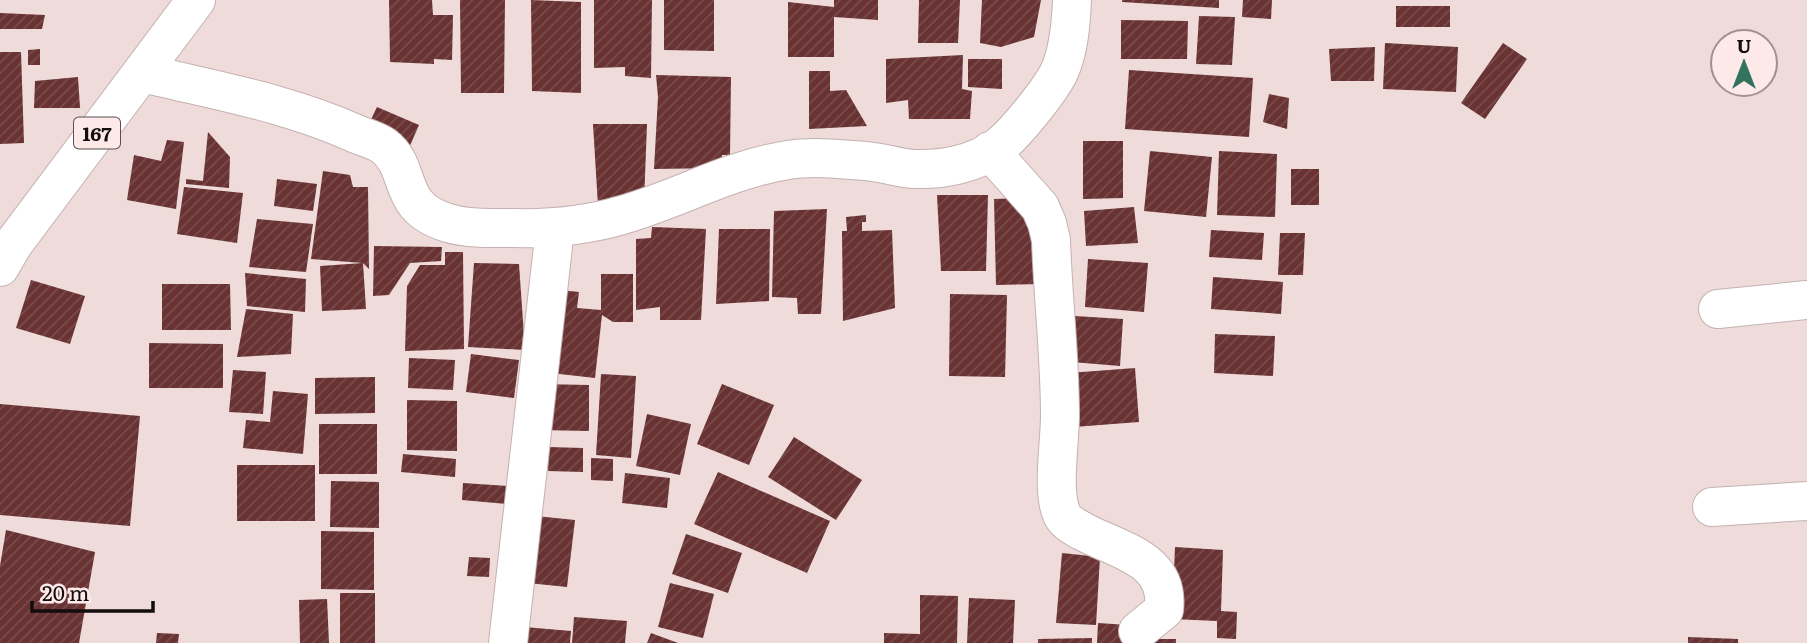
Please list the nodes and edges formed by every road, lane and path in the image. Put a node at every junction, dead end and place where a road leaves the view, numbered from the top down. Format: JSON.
{"nodes":[{"id":1,"x":196,"y":0,"type":"edge"},
{"id":2,"x":1072,"y":0,"type":"edge"},
{"id":3,"x":143,"y":73,"type":"junction"},
{"id":4,"x":990,"y":151,"type":"junction"},
{"id":5,"x":555,"y":229,"type":"junction"},
{"id":6,"x":4,"y":250,"type":"edge"},
{"id":7,"x":1807,"y":300,"type":"edge"},
{"id":8,"x":1718,"y":309,"type":"dead end"},
{"id":9,"x":1807,"y":501,"type":"edge"},
{"id":10,"x":1713,"y":507,"type":"dead end"},
{"id":11,"x":1138,"y":631,"type":"dead end"},
{"id":12,"x":508,"y":643,"type":"edge"}],
"edges":[{"from":1,"to":3,"type":"street","number":"167"},
{"from":2,"to":4,"type":"street"},
{"from":3,"to":5,"type":"street"},
{"from":3,"to":6,"type":"street","number":"167"},
{"from":4,"to":5,"type":"street"},
{"from":4,"to":11,"type":"street"},
{"from":5,"to":12,"type":"street"},
{"from":7,"to":8,"type":"street"},
{"from":9,"to":10,"type":"street"}]}
